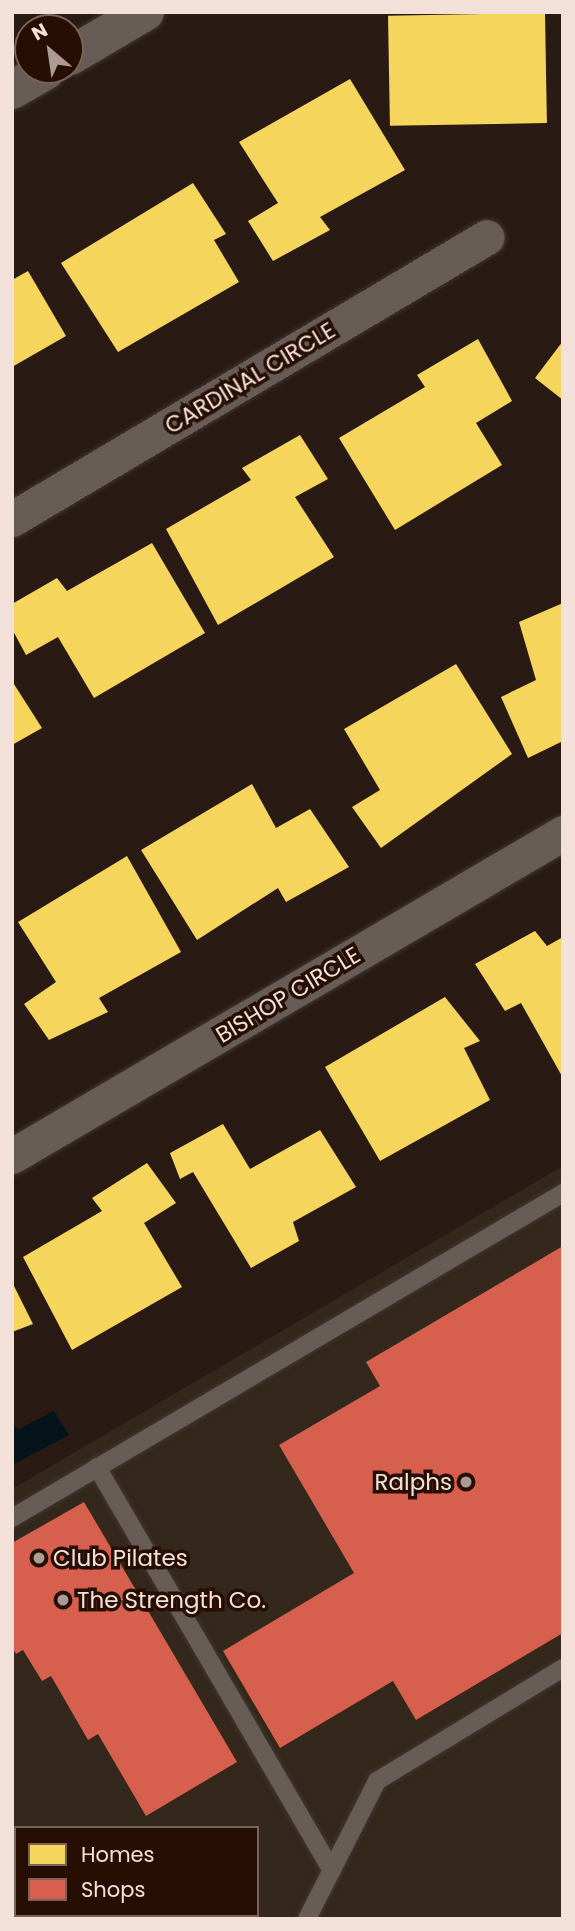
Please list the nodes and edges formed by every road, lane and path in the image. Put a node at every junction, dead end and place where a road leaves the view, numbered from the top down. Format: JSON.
{"nodes":[{"id":1,"x":145,"y":12,"type":"edge"},
{"id":2,"x":84,"y":48,"type":"edge"},
{"id":3,"x":487,"y":237,"type":"dead end"},
{"id":4,"x":12,"y":519,"type":"edge"},
{"id":5,"x":563,"y":832,"type":"edge"},
{"id":6,"x":12,"y":1156,"type":"edge"},
{"id":7,"x":563,"y":1193,"type":"edge"},
{"id":8,"x":97,"y":1467,"type":"junction"},
{"id":9,"x":12,"y":1518,"type":"edge"},
{"id":10,"x":563,"y":1668,"type":"edge"},
{"id":11,"x":332,"y":1870,"type":"junction"},
{"id":12,"x":307,"y":1919,"type":"edge"}],
"edges":[{"from":1,"to":2,"type":"street"},
{"from":3,"to":4,"type":"street","name":"CARDINAL CIRCLE"},
{"from":5,"to":6,"type":"street","name":"BISHOP CIRCLE"},
{"from":7,"to":8,"type":"lane"},
{"from":8,"to":9,"type":"lane"},
{"from":8,"to":11,"type":"lane"},
{"from":10,"to":11,"type":"lane"},
{"from":11,"to":12,"type":"lane"}]}
